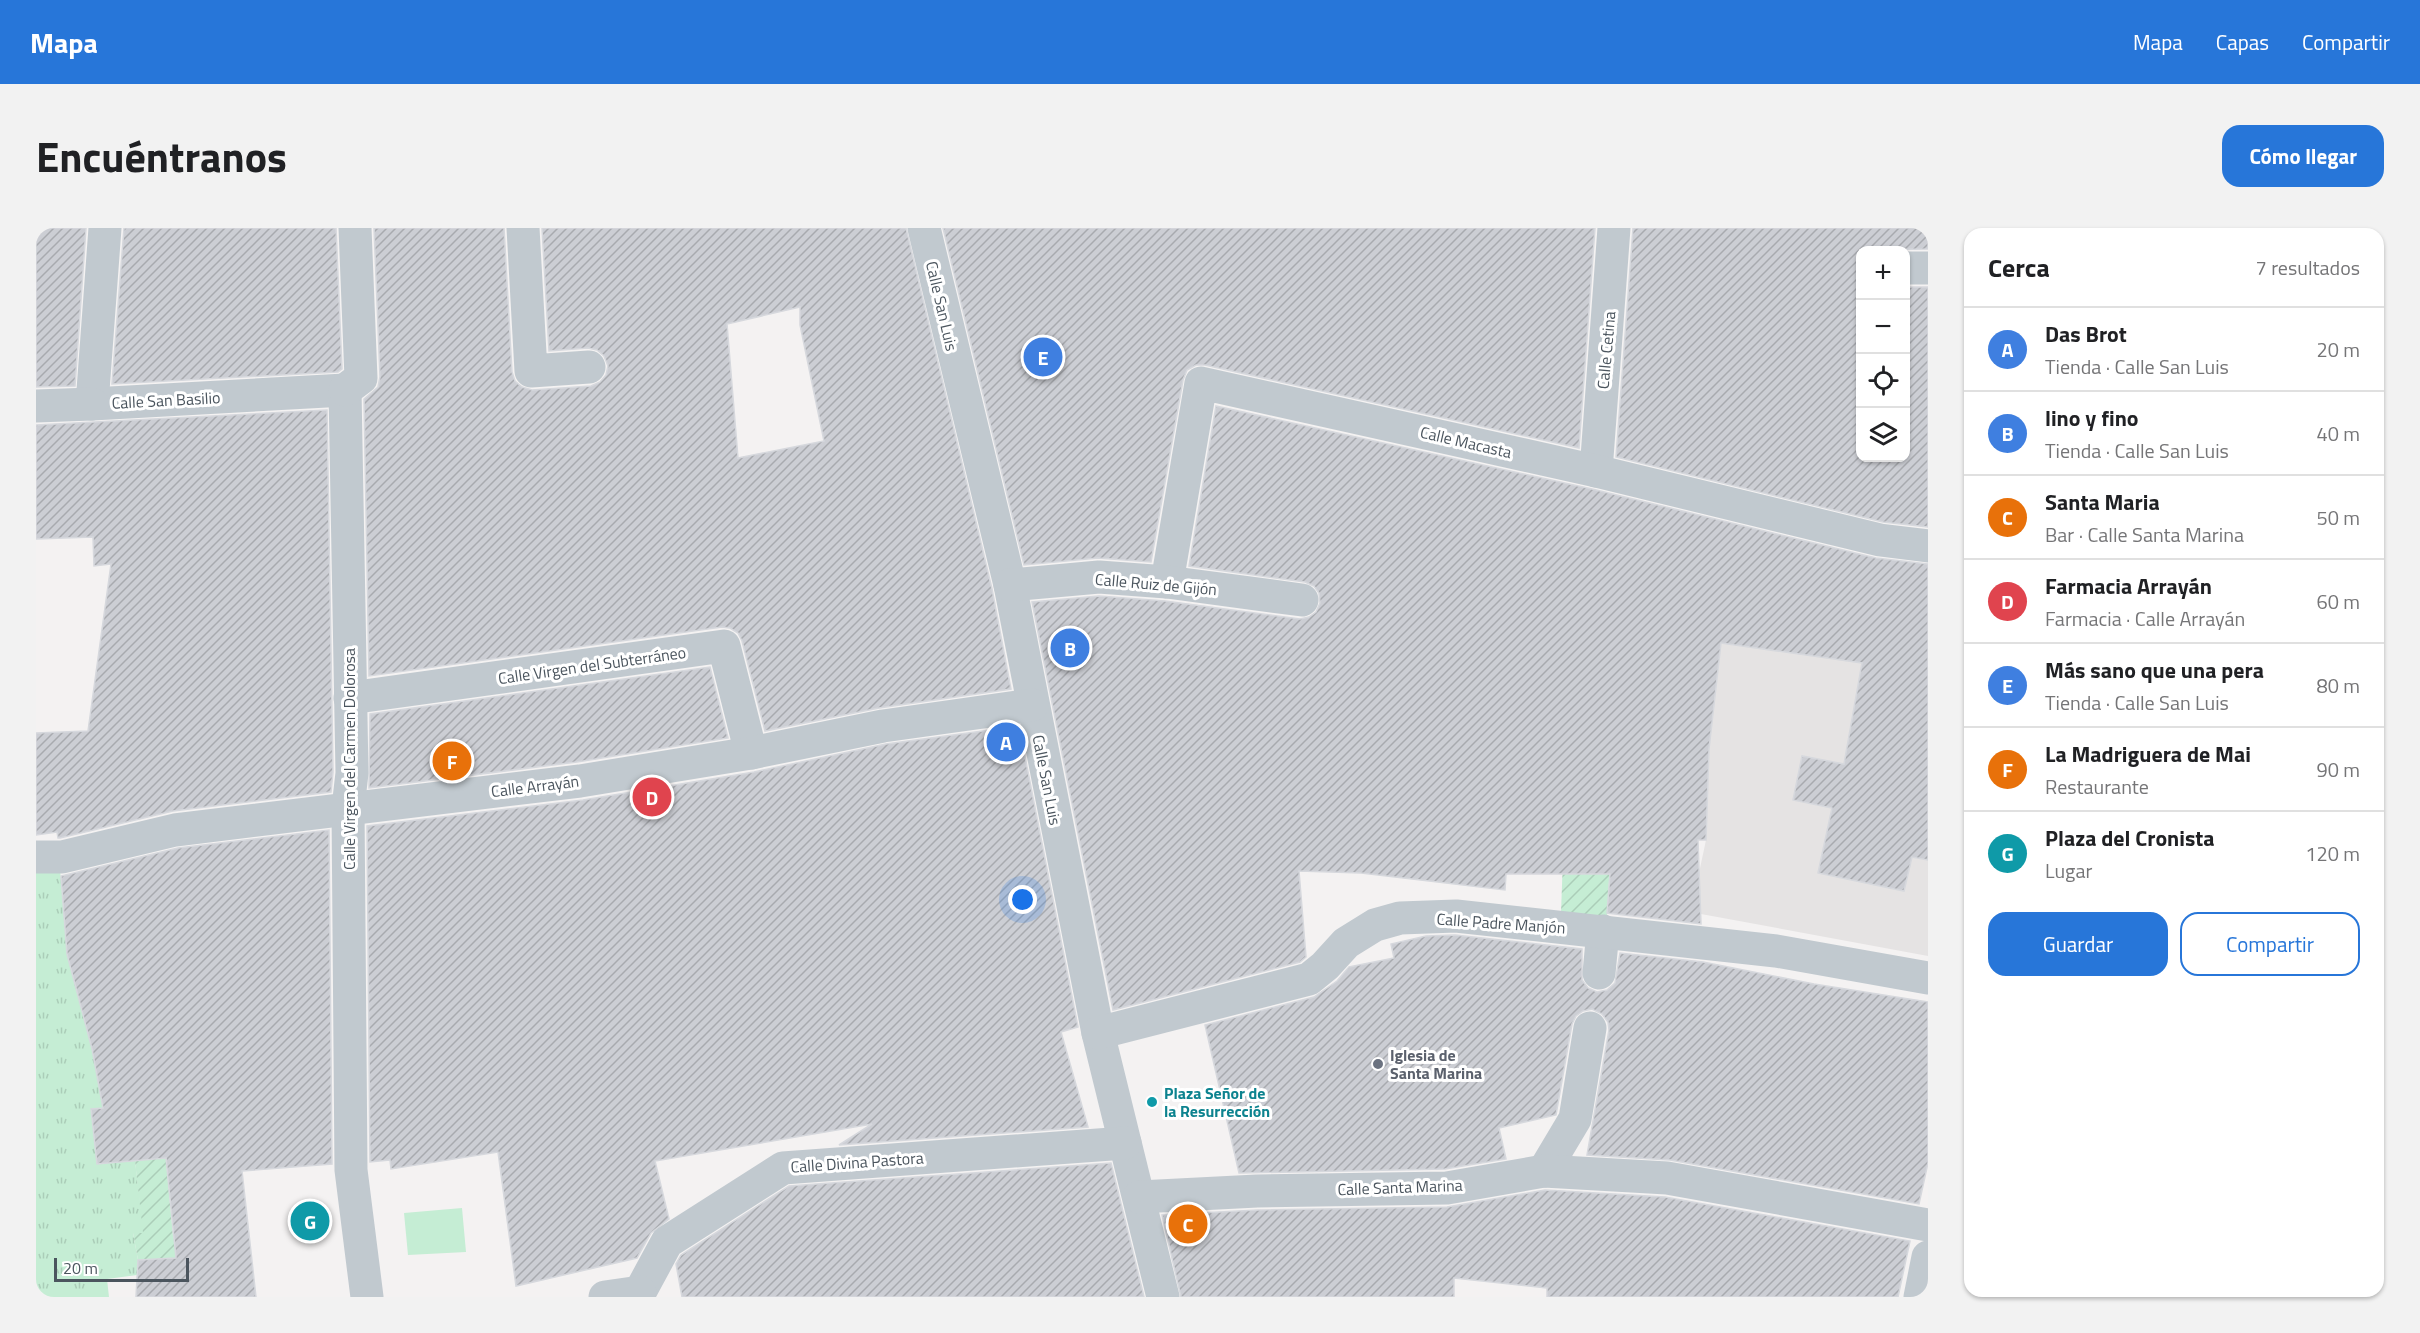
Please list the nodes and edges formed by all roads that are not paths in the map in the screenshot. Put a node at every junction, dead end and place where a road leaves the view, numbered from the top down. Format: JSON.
{"nodes":[{"id":1,"x":105,"y":228,"type":"edge"},
{"id":2,"x":355,"y":228,"type":"edge"},
{"id":3,"x":524,"y":228,"type":"edge"},
{"id":4,"x":924,"y":228,"type":"edge"},
{"id":5,"x":1614,"y":228,"type":"edge"},
{"id":6,"x":1910,"y":268,"type":"edge"},
{"id":7,"x":1928,"y":268,"type":"edge"},
{"id":8,"x":589,"y":367,"type":"dead end"},
{"id":9,"x":345,"y":390,"type":"junction"},
{"id":10,"x":93,"y":404,"type":"junction"},
{"id":11,"x":36,"y":406,"type":"edge"},
{"id":12,"x":1596,"y":471,"type":"junction"},
{"id":13,"x":1928,"y":546,"type":"edge"},
{"id":14,"x":1167,"y":582,"type":"junction"},
{"id":15,"x":1010,"y":585,"type":"junction"},
{"id":16,"x":1302,"y":600,"type":"dead end"},
{"id":17,"x":350,"y":698,"type":"junction"},
{"id":18,"x":1032,"y":705,"type":"junction"},
{"id":19,"x":752,"y":753,"type":"junction"},
{"id":20,"x":348,"y":808,"type":"junction"},
{"id":21,"x":49,"y":857,"type":"edge"},
{"id":22,"x":1603,"y":931,"type":"junction"},
{"id":23,"x":1599,"y":974,"type":"dead end"},
{"id":24,"x":1928,"y":978,"type":"edge"},
{"id":25,"x":1590,"y":1028,"type":"dead end"},
{"id":26,"x":1098,"y":1033,"type":"junction"},
{"id":27,"x":1125,"y":1143,"type":"junction"},
{"id":28,"x":1544,"y":1171,"type":"junction"},
{"id":29,"x":1138,"y":1197,"type":"junction"},
{"id":30,"x":1928,"y":1225,"type":"edge"},
{"id":31,"x":1928,"y":1257,"type":"edge"},
{"id":32,"x":640,"y":1294,"type":"edge"},
{"id":33,"x":367,"y":1297,"type":"edge"},
{"id":34,"x":605,"y":1297,"type":"edge"},
{"id":35,"x":1163,"y":1297,"type":"edge"},
{"id":36,"x":1920,"y":1297,"type":"edge"}],
"edges":[{"from":1,"to":10,"type":"street","name":"Calle San Basilio"},
{"from":2,"to":9,"type":"street"},
{"from":3,"to":8,"type":"street"},
{"from":4,"to":15,"type":"street","name":"Calle San Luis"},
{"from":5,"to":12,"type":"street","name":"Calle Cetina"},
{"from":6,"to":7,"type":"street"},
{"from":9,"to":10,"type":"street","name":"Calle San Basilio"},
{"from":9,"to":17,"type":"street","name":"Calle Virgen del Carmen Dolorosa"},
{"from":10,"to":11,"type":"street"},
{"from":12,"to":13,"type":"street","name":"Calle Macasta"},
{"from":12,"to":14,"type":"street","name":"Calle Macasta"},
{"from":14,"to":15,"type":"street","name":"Calle Ruiz de Gijón"},
{"from":14,"to":16,"type":"street","name":"Calle Ruiz de Gijón"},
{"from":15,"to":18,"type":"street","name":"Calle San Luis"},
{"from":17,"to":19,"type":"street","name":"Calle Virgen del Subterráneo"},
{"from":17,"to":20,"type":"street","name":"Calle Virgen del Carmen Dolorosa"},
{"from":18,"to":19,"type":"street","name":"Calle Arrayán"},
{"from":18,"to":26,"type":"street","name":"Calle San Luis"},
{"from":19,"to":20,"type":"street","name":"Calle Arrayán"},
{"from":20,"to":21,"type":"street","name":"Calle Arrayán"},
{"from":20,"to":33,"type":"street","name":"Calle Virgen del Carmen Dolorosa"},
{"from":22,"to":23,"type":"street"},
{"from":22,"to":24,"type":"street","name":"Calle Padre Manjón"},
{"from":22,"to":26,"type":"street","name":"Calle Padre Manjón"},
{"from":25,"to":28,"type":"street"},
{"from":26,"to":27,"type":"street","name":"Calle San Luis"},
{"from":27,"to":29,"type":"street","name":"Calle San Luis"},
{"from":27,"to":32,"type":"street","name":"Calle Divina Pastora"},
{"from":28,"to":29,"type":"street","name":"Calle Santa Marina"},
{"from":28,"to":30,"type":"street","name":"Calle Santa Marina"},
{"from":29,"to":35,"type":"street","name":"Calle San Luis"},
{"from":31,"to":36,"type":"street"},
{"from":32,"to":34,"type":"street","name":"Calle Divina Pastora"}]}
